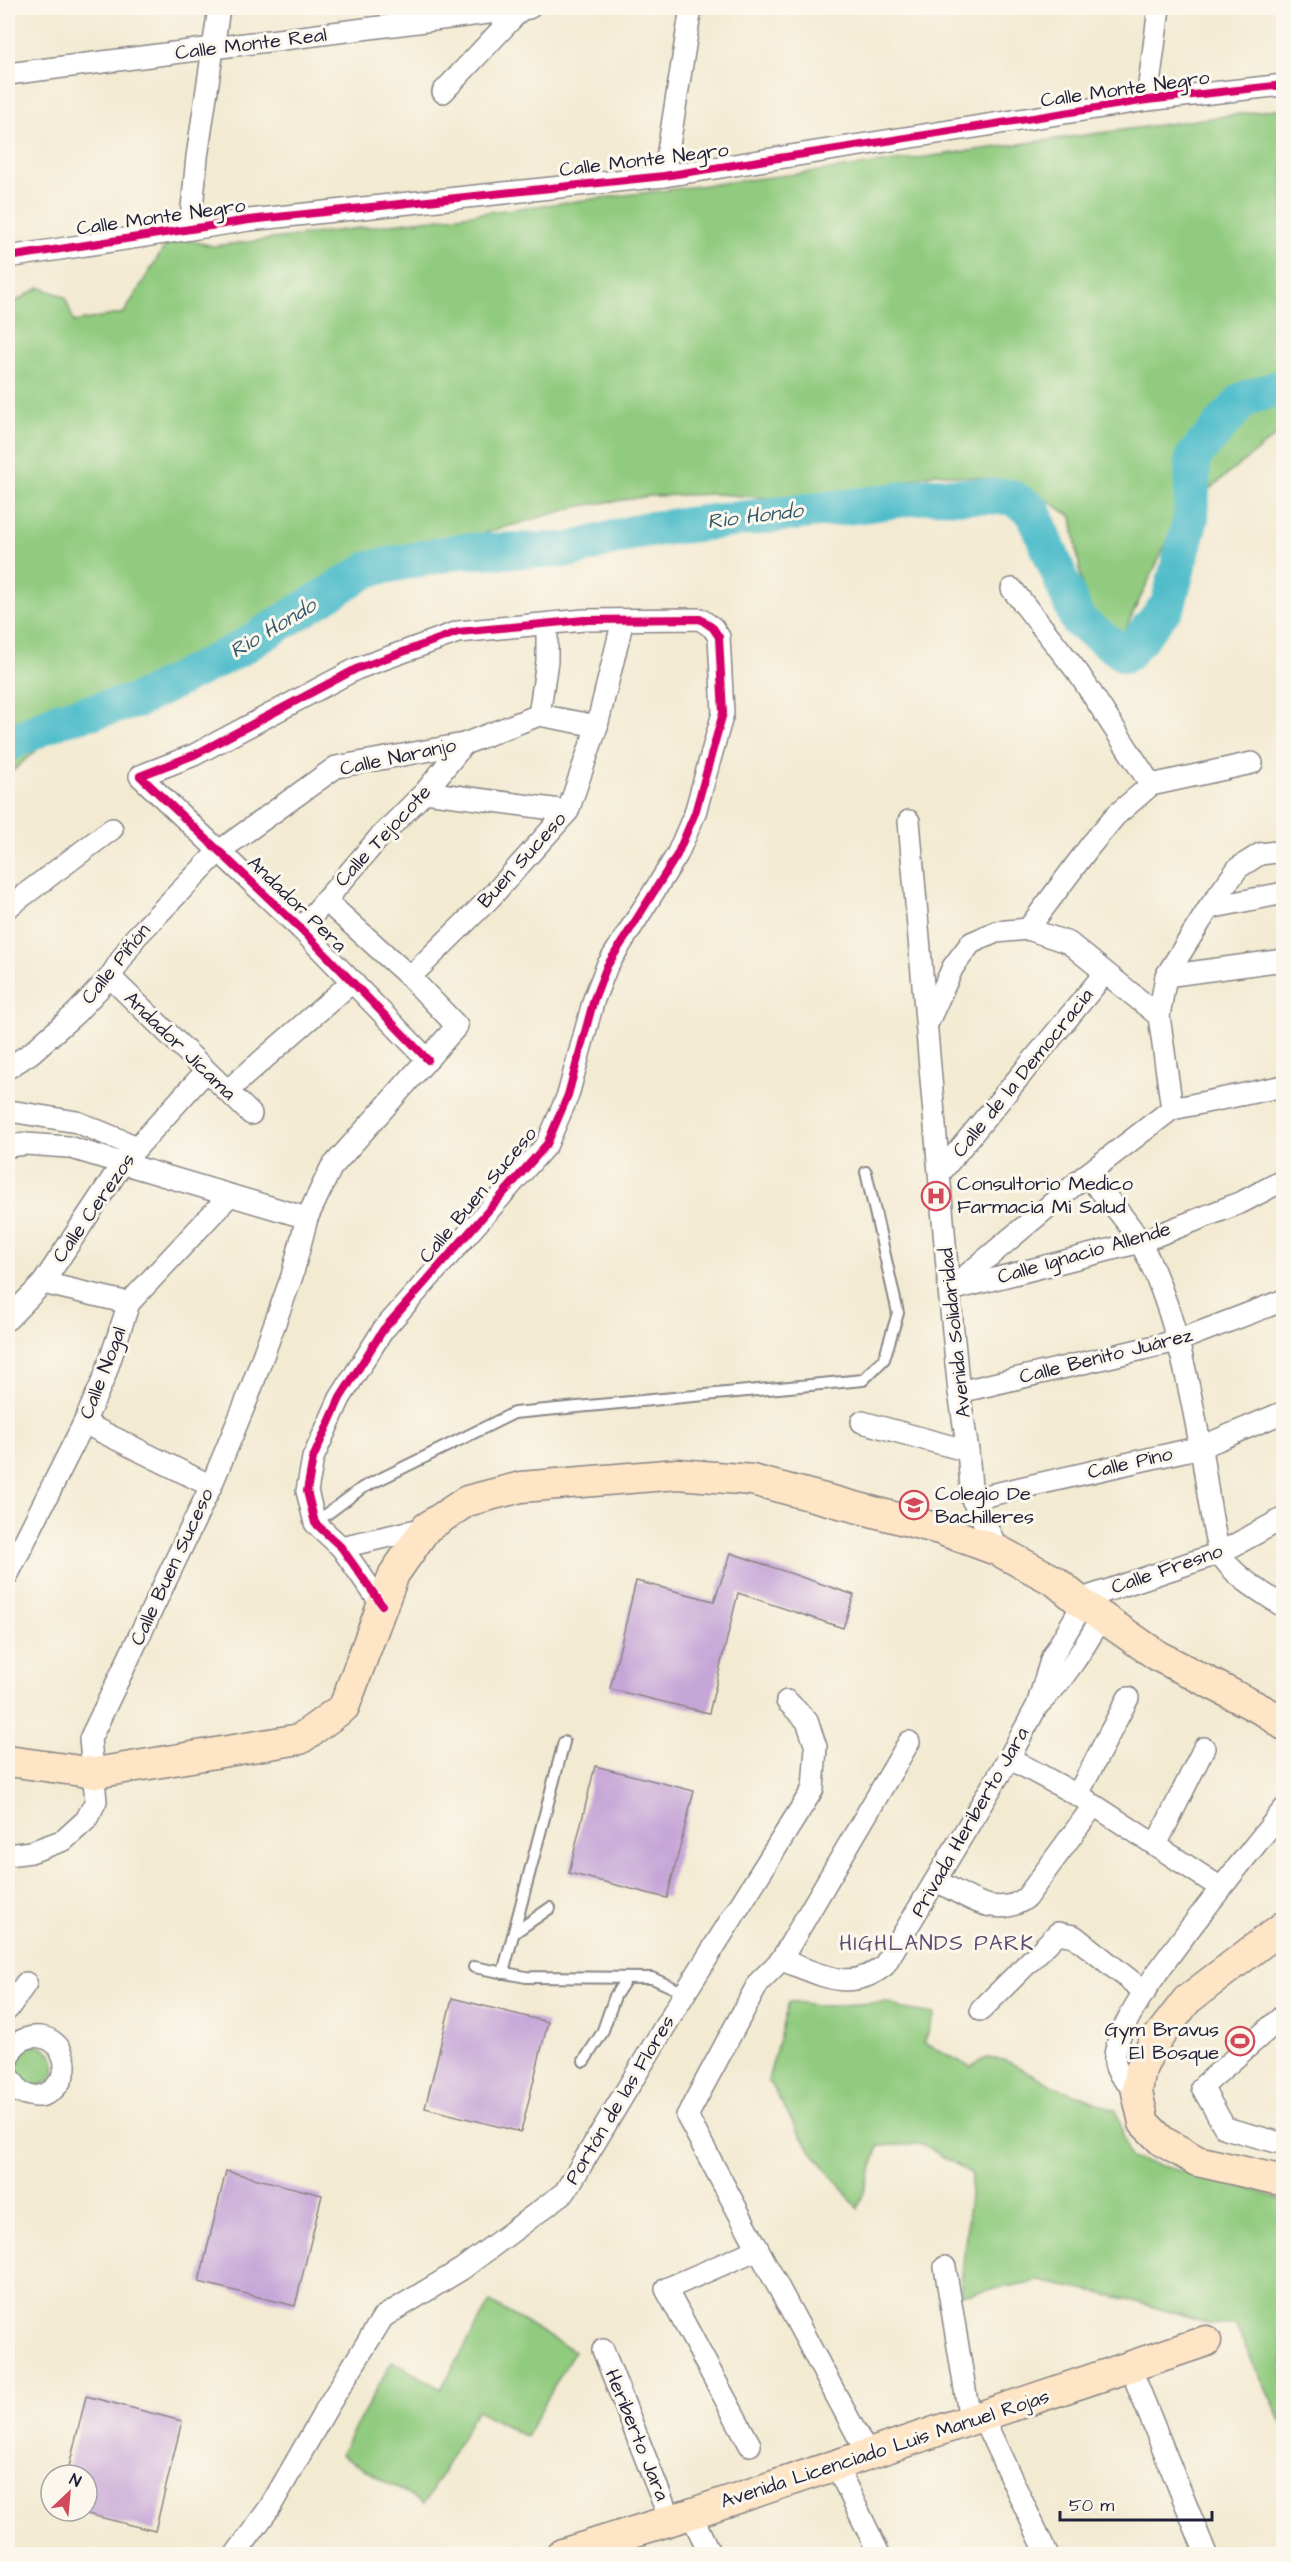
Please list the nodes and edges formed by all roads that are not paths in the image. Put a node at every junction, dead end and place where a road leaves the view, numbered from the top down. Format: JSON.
{"nodes":[{"id":1,"x":219,"y":8,"type":"edge"},
{"id":2,"x":526,"y":8,"type":"edge"},
{"id":3,"x":691,"y":8,"type":"edge"},
{"id":4,"x":1160,"y":8,"type":"edge"},
{"id":5,"x":213,"y":49,"type":"junction"},
{"id":6,"x":8,"y":74,"type":"edge"},
{"id":7,"x":1284,"y":85,"type":"edge"},
{"id":8,"x":443,"y":93,"type":"dead end"},
{"id":9,"x":1147,"y":100,"type":"junction"},
{"id":10,"x":664,"y":176,"type":"junction"},
{"id":11,"x":190,"y":229,"type":"junction"},
{"id":12,"x":8,"y":257,"type":"edge"},
{"id":13,"x":1012,"y":589,"type":"dead end"},
{"id":14,"x":623,"y":620,"type":"junction"},
{"id":15,"x":547,"y":625,"type":"junction"},
{"id":16,"x":539,"y":715,"type":"junction"},
{"id":17,"x":597,"y":726,"type":"junction"},
{"id":18,"x":464,"y":744,"type":"junction"},
{"id":19,"x":1252,"y":763,"type":"dead end"},
{"id":20,"x":1151,"y":785,"type":"junction"},
{"id":21,"x":425,"y":792,"type":"junction"},
{"id":22,"x":568,"y":811,"type":"junction"},
{"id":23,"x":909,"y":821,"type":"dead end"},
{"id":24,"x":112,"y":829,"type":"dead end"},
{"id":25,"x":1284,"y":851,"type":"edge"},
{"id":26,"x":218,"y":852,"type":"junction"},
{"id":27,"x":1284,"y":893,"type":"edge"},
{"id":28,"x":325,"y":900,"type":"junction"},
{"id":29,"x":8,"y":907,"type":"edge"},
{"id":30,"x":1209,"y":908,"type":"junction"},
{"id":31,"x":302,"y":928,"type":"junction"},
{"id":32,"x":1028,"y":929,"type":"junction"},
{"id":33,"x":1284,"y":960,"type":"edge"},
{"id":34,"x":1105,"y":973,"type":"junction"},
{"id":35,"x":1166,"y":976,"type":"junction"},
{"id":36,"x":110,"y":977,"type":"junction"},
{"id":37,"x":410,"y":977,"type":"junction"},
{"id":38,"x":353,"y":981,"type":"junction"},
{"id":39,"x":1158,"y":1016,"type":"junction"},
{"id":40,"x":926,"y":1024,"type":"junction"},
{"id":41,"x":428,"y":1060,"type":"junction"},
{"id":42,"x":8,"y":1068,"type":"edge"},
{"id":43,"x":206,"y":1071,"type":"junction"},
{"id":44,"x":1284,"y":1086,"type":"edge"},
{"id":45,"x":227,"y":1091,"type":"junction"},
{"id":46,"x":1172,"y":1108,"type":"junction"},
{"id":47,"x":8,"y":1113,"type":"edge"},
{"id":48,"x":251,"y":1114,"type":"dead end"},
{"id":49,"x":8,"y":1146,"type":"edge"},
{"id":50,"x":137,"y":1148,"type":"junction"},
{"id":51,"x":122,"y":1164,"type":"junction"},
{"id":52,"x":866,"y":1172,"type":"dead end"},
{"id":53,"x":940,"y":1173,"type":"junction"},
{"id":54,"x":1086,"y":1175,"type":"junction"},
{"id":55,"x":1284,"y":1180,"type":"edge"},
{"id":56,"x":230,"y":1194,"type":"junction"},
{"id":57,"x":307,"y":1218,"type":"junction"},
{"id":58,"x":1140,"y":1242,"type":"junction"},
{"id":59,"x":43,"y":1283,"type":"junction"},
{"id":60,"x":949,"y":1290,"type":"junction"},
{"id":61,"x":1284,"y":1300,"type":"edge"},
{"id":62,"x":129,"y":1303,"type":"junction"},
{"id":63,"x":8,"y":1319,"type":"edge"},
{"id":64,"x":1177,"y":1341,"type":"junction"},
{"id":65,"x":959,"y":1392,"type":"junction"},
{"id":66,"x":1284,"y":1412,"type":"edge"},
{"id":67,"x":862,"y":1422,"type":"dead end"},
{"id":68,"x":84,"y":1423,"type":"junction"},
{"id":69,"x":1201,"y":1447,"type":"junction"},
{"id":70,"x":969,"y":1451,"type":"junction"},
{"id":71,"x":211,"y":1486,"type":"junction"},
{"id":72,"x":972,"y":1499,"type":"junction"},
{"id":73,"x":1284,"y":1518,"type":"edge"},
{"id":74,"x":315,"y":1523,"type":"junction"},
{"id":75,"x":426,"y":1528,"type":"junction"},
{"id":76,"x":341,"y":1547,"type":"junction"},
{"id":77,"x":999,"y":1551,"type":"junction"},
{"id":78,"x":1220,"y":1553,"type":"junction"},
{"id":79,"x":8,"y":1574,"type":"edge"},
{"id":80,"x":1282,"y":1603,"type":"edge"},
{"id":81,"x":382,"y":1605,"type":"junction"},
{"id":82,"x":1088,"y":1607,"type":"junction"},
{"id":83,"x":1128,"y":1698,"type":"dead end"},
{"id":84,"x":787,"y":1701,"type":"dead end"},
{"id":85,"x":1284,"y":1725,"type":"edge"},
{"id":86,"x":564,"y":1742,"type":"dead end"},
{"id":87,"x":909,"y":1742,"type":"dead end"},
{"id":88,"x":1204,"y":1748,"type":"dead end"},
{"id":89,"x":1009,"y":1758,"type":"junction"},
{"id":90,"x":8,"y":1761,"type":"edge"},
{"id":91,"x":94,"y":1773,"type":"junction"},
{"id":92,"x":1086,"y":1799,"type":"junction"},
{"id":93,"x":1284,"y":1809,"type":"edge"},
{"id":94,"x":1156,"y":1845,"type":"junction"},
{"id":95,"x":8,"y":1855,"type":"edge"},
{"id":96,"x":937,"y":1881,"type":"junction"},
{"id":97,"x":1221,"y":1888,"type":"junction"},
{"id":98,"x":550,"y":1908,"type":"dead end"},
{"id":99,"x":1284,"y":1926,"type":"edge"},
{"id":100,"x":514,"y":1933,"type":"junction"},
{"id":101,"x":781,"y":1960,"type":"junction"},
{"id":102,"x":474,"y":1967,"type":"dead end"},
{"id":103,"x":503,"y":1972,"type":"junction"},
{"id":104,"x":626,"y":1979,"type":"junction"},
{"id":105,"x":26,"y":1983,"type":"dead end"},
{"id":106,"x":1144,"y":1992,"type":"junction"},
{"id":107,"x":685,"y":1993,"type":"junction"},
{"id":108,"x":8,"y":2009,"type":"edge"},
{"id":109,"x":981,"y":2010,"type":"dead end"},
{"id":110,"x":1284,"y":2015,"type":"edge"},
{"id":111,"x":8,"y":2061,"type":"edge"},
{"id":112,"x":584,"y":2061,"type":"dead end"},
{"id":113,"x":8,"y":2075,"type":"edge"},
{"id":114,"x":1137,"y":2092,"type":"junction"},
{"id":115,"x":1284,"y":2144,"type":"edge"},
{"id":116,"x":1284,"y":2181,"type":"edge"},
{"id":117,"x":758,"y":2249,"type":"junction"},
{"id":118,"x":945,"y":2266,"type":"dead end"},
{"id":119,"x":1206,"y":2341,"type":"dead end"},
{"id":120,"x":603,"y":2350,"type":"dead end"},
{"id":121,"x":1130,"y":2367,"type":"junction"},
{"id":122,"x":976,"y":2418,"type":"junction"},
{"id":123,"x":750,"y":2445,"type":"dead end"},
{"id":124,"x":868,"y":2455,"type":"junction"},
{"id":125,"x":836,"y":2465,"type":"junction"},
{"id":126,"x":681,"y":2517,"type":"junction"},
{"id":127,"x":236,"y":2554,"type":"edge"},
{"id":128,"x":562,"y":2554,"type":"edge"},
{"id":129,"x":710,"y":2554,"type":"edge"},
{"id":130,"x":879,"y":2554,"type":"edge"},
{"id":131,"x":1047,"y":2554,"type":"edge"},
{"id":132,"x":1206,"y":2554,"type":"edge"}],
"edges":[{"from":1,"to":5,"type":"street"},
{"from":2,"to":5,"type":"street","name":"Calle Monte Real"},
{"from":2,"to":8,"type":"street"},
{"from":3,"to":10,"type":"street"},
{"from":4,"to":9,"type":"street"},
{"from":5,"to":6,"type":"street","name":"Calle Monte Real"},
{"from":5,"to":11,"type":"street"},
{"from":7,"to":9,"type":"street","name":"Calle Monte Negro"},
{"from":9,"to":10,"type":"street","name":"Calle Monte Negro"},
{"from":10,"to":11,"type":"street","name":"Calle Monte Negro"},
{"from":11,"to":12,"type":"street","name":"Calle Monte Negro"},
{"from":13,"to":20,"type":"street"},
{"from":14,"to":15,"type":"street"},
{"from":14,"to":17,"type":"street","name":"Buen Suceso"},
{"from":14,"to":74,"type":"street","name":"Calle Buen Suceso"},
{"from":15,"to":16,"type":"street"},
{"from":15,"to":26,"type":"street","name":"Andador Pera"},
{"from":16,"to":17,"type":"street"},
{"from":16,"to":18,"type":"street","name":"Calle Naranjo"},
{"from":17,"to":22,"type":"street","name":"Buen Suceso"},
{"from":18,"to":21,"type":"street","name":"Calle Tejocote"},
{"from":18,"to":26,"type":"street","name":"Calle Naranjo"},
{"from":19,"to":20,"type":"street"},
{"from":20,"to":32,"type":"street"},
{"from":21,"to":22,"type":"street"},
{"from":21,"to":28,"type":"street","name":"Calle Tejocote"},
{"from":22,"to":37,"type":"street","name":"Buen Suceso"},
{"from":23,"to":40,"type":"street","name":"Avenida Solidaridad"},
{"from":24,"to":29,"type":"street"},
{"from":25,"to":30,"type":"street"},
{"from":26,"to":31,"type":"street","name":"Andador Pera"},
{"from":26,"to":36,"type":"street","name":"Calle Piñón"},
{"from":27,"to":30,"type":"street"},
{"from":28,"to":31,"type":"street","name":"Calle Tejocote"},
{"from":28,"to":37,"type":"street","name":"Calle Tejocote"},
{"from":30,"to":35,"type":"street"},
{"from":31,"to":38,"type":"street","name":"Andador Pera"},
{"from":32,"to":34,"type":"street"},
{"from":32,"to":40,"type":"street"},
{"from":33,"to":35,"type":"street"},
{"from":34,"to":39,"type":"street"},
{"from":34,"to":53,"type":"street","name":"Calle de la Democracia"},
{"from":35,"to":39,"type":"street"},
{"from":36,"to":42,"type":"street","name":"Calle Piñón"},
{"from":36,"to":43,"type":"street","name":"Andador Jícama"},
{"from":37,"to":41,"type":"street","name":"Calle Buen Suceso"},
{"from":38,"to":41,"type":"street","name":"Andador Pera"},
{"from":38,"to":45,"type":"street"},
{"from":39,"to":46,"type":"street"},
{"from":40,"to":53,"type":"street","name":"Avenida Solidaridad"},
{"from":41,"to":57,"type":"street","name":"Calle Buen Suceso"},
{"from":43,"to":45,"type":"street","name":"Andador Jícama"},
{"from":43,"to":50,"type":"street","name":"Calle Cerezos"},
{"from":44,"to":46,"type":"street"},
{"from":45,"to":48,"type":"street","name":"Andador Jícama"},
{"from":46,"to":54,"type":"street"},
{"from":47,"to":50,"type":"street"},
{"from":49,"to":51,"type":"street"},
{"from":50,"to":51,"type":"street","name":"Calle Cerezos"},
{"from":51,"to":56,"type":"street"},
{"from":51,"to":59,"type":"street","name":"Calle Cerezos"},
{"from":52,"to":74,"type":"lane"},
{"from":53,"to":60,"type":"street","name":"Avenida Solidaridad"},
{"from":54,"to":58,"type":"street"},
{"from":54,"to":60,"type":"street"},
{"from":55,"to":58,"type":"street","name":"Calle Ignacio Allende"},
{"from":56,"to":57,"type":"street"},
{"from":56,"to":62,"type":"street","name":"Calle Nogal"},
{"from":57,"to":71,"type":"street","name":"Calle Buen Suceso"},
{"from":58,"to":60,"type":"street","name":"Calle Ignacio Allende"},
{"from":58,"to":64,"type":"street"},
{"from":59,"to":62,"type":"street"},
{"from":59,"to":63,"type":"street","name":"Calle Cerezos"},
{"from":60,"to":65,"type":"street","name":"Avenida Solidaridad"},
{"from":61,"to":64,"type":"street","name":"Calle Benito Juárez"},
{"from":62,"to":68,"type":"street","name":"Calle Nogal"},
{"from":64,"to":65,"type":"street","name":"Calle Benito Juárez"},
{"from":64,"to":69,"type":"street"},
{"from":65,"to":70,"type":"street","name":"Avenida Solidaridad"},
{"from":66,"to":69,"type":"street","name":"Calle Pino"},
{"from":67,"to":70,"type":"street"},
{"from":68,"to":71,"type":"street"},
{"from":68,"to":79,"type":"street","name":"Calle Nogal"},
{"from":69,"to":72,"type":"street","name":"Calle Pino"},
{"from":69,"to":78,"type":"street"},
{"from":70,"to":72,"type":"street","name":"Avenida Solidaridad"},
{"from":71,"to":91,"type":"street","name":"Calle Buen Suceso"},
{"from":72,"to":77,"type":"street","name":"Avenida Solidaridad"},
{"from":73,"to":78,"type":"street","name":"Calle Fresno"},
{"from":74,"to":76,"type":"street"},
{"from":75,"to":76,"type":"street"},
{"from":75,"to":77,"type":"main road"},
{"from":75,"to":81,"type":"main road"},
{"from":76,"to":81,"type":"street"},
{"from":77,"to":82,"type":"main road"},
{"from":78,"to":80,"type":"street"},
{"from":78,"to":82,"type":"street","name":"Calle Fresno"},
{"from":81,"to":91,"type":"main road"},
{"from":82,"to":85,"type":"main road"},
{"from":82,"to":89,"type":"street","name":"Privada Heriberto Jara"},
{"from":83,"to":92,"type":"street"},
{"from":84,"to":107,"type":"street","name":"Portón de las Flores"},
{"from":86,"to":100,"type":"lane"},
{"from":87,"to":101,"type":"street"},
{"from":88,"to":94,"type":"street"},
{"from":89,"to":92,"type":"street"},
{"from":89,"to":96,"type":"street","name":"Privada Heriberto Jara"},
{"from":90,"to":91,"type":"main road"},
{"from":91,"to":95,"type":"street","name":"Calle Buen Suceso"},
{"from":92,"to":94,"type":"street"},
{"from":92,"to":96,"type":"street"},
{"from":93,"to":97,"type":"street"},
{"from":94,"to":97,"type":"street"},
{"from":96,"to":101,"type":"street","name":"Privada Heriberto Jara"},
{"from":97,"to":106,"type":"street"},
{"from":98,"to":100,"type":"lane"},
{"from":99,"to":114,"type":"main road"},
{"from":100,"to":103,"type":"lane"},
{"from":101,"to":117,"type":"street"},
{"from":102,"to":103,"type":"lane"},
{"from":103,"to":104,"type":"lane"},
{"from":104,"to":107,"type":"lane"},
{"from":104,"to":112,"type":"lane"},
{"from":105,"to":108,"type":"street"},
{"from":106,"to":109,"type":"street"},
{"from":106,"to":114,"type":"street"},
{"from":107,"to":127,"type":"street","name":"Portón de las Flores"},
{"from":110,"to":115,"type":"street"},
{"from":111,"to":113,"type":"street"},
{"from":114,"to":116,"type":"main road"},
{"from":117,"to":123,"type":"street"},
{"from":117,"to":124,"type":"street"},
{"from":118,"to":122,"type":"street"},
{"from":119,"to":121,"type":"main road","name":"Avenida Licenciado Luis Manuel Rojas"},
{"from":120,"to":126,"type":"street","name":"Heriberto Jara"},
{"from":121,"to":122,"type":"main road","name":"Avenida Licenciado Luis Manuel Rojas"},
{"from":121,"to":132,"type":"street"},
{"from":122,"to":124,"type":"main road","name":"Avenida Licenciado Luis Manuel Rojas"},
{"from":122,"to":131,"type":"street"},
{"from":124,"to":125,"type":"main road","name":"Avenida Licenciado Luis Manuel Rojas"},
{"from":125,"to":126,"type":"main road","name":"Avenida Licenciado Luis Manuel Rojas"},
{"from":125,"to":130,"type":"street"},
{"from":126,"to":128,"type":"main road","name":"Avenida Licenciado Luis Manuel Rojas"},
{"from":126,"to":129,"type":"street","name":"Heriberto Jara"}]}
